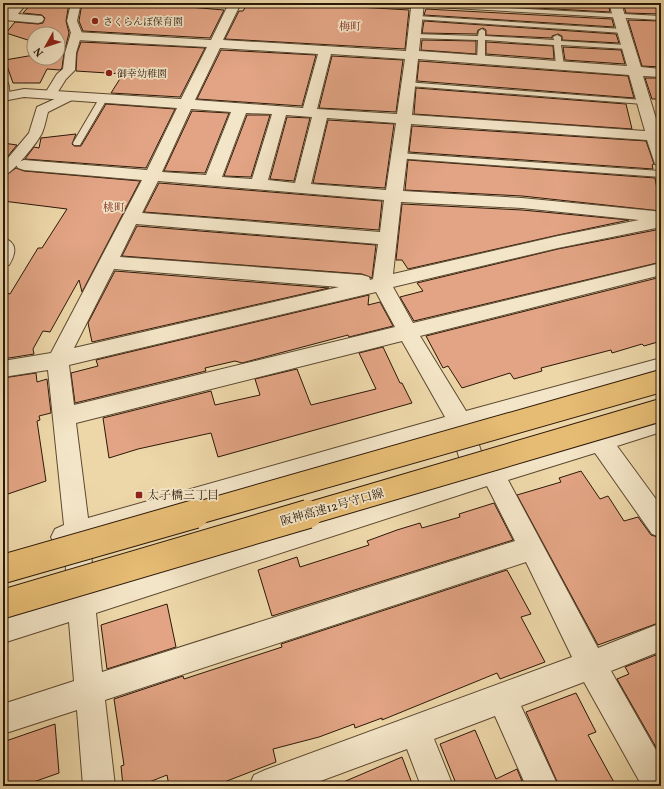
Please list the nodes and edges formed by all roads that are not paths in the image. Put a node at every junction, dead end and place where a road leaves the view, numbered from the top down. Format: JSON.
{"nodes":[{"id":1,"x":13,"y":3,"type":"edge"},
{"id":2,"x":21,"y":3,"type":"edge"},
{"id":3,"x":76,"y":3,"type":"edge"},
{"id":4,"x":234,"y":3,"type":"edge"},
{"id":5,"x":381,"y":3,"type":"edge"},
{"id":6,"x":418,"y":8,"type":"edge"},
{"id":7,"x":483,"y":8,"type":"junction"},
{"id":8,"x":617,"y":11,"type":"edge"},
{"id":9,"x":554,"y":12,"type":"junction"},
{"id":10,"x":3,"y":14,"type":"edge"},
{"id":11,"x":661,"y":18,"type":"edge"},
{"id":12,"x":38,"y":19,"type":"dead end"},
{"id":13,"x":482,"y":22,"type":"junction"},
{"id":14,"x":556,"y":27,"type":"junction"},
{"id":15,"x":623,"y":31,"type":"junction"},
{"id":16,"x":76,"y":36,"type":"junction"},
{"id":17,"x":414,"y":36,"type":"junction"},
{"id":18,"x":482,"y":38,"type":"junction"},
{"id":19,"x":557,"y":43,"type":"junction"},
{"id":20,"x":215,"y":45,"type":"junction"},
{"id":21,"x":627,"y":47,"type":"junction"},
{"id":22,"x":326,"y":50,"type":"junction"},
{"id":23,"x":412,"y":55,"type":"junction"},
{"id":24,"x":481,"y":60,"type":"junction"},
{"id":25,"x":560,"y":65,"type":"junction"},
{"id":26,"x":634,"y":70,"type":"junction"},
{"id":27,"x":661,"y":72,"type":"edge"},
{"id":28,"x":3,"y":84,"type":"edge"},
{"id":29,"x":408,"y":84,"type":"junction"},
{"id":30,"x":50,"y":95,"type":"junction"},
{"id":31,"x":3,"y":97,"type":"edge"},
{"id":32,"x":68,"y":97,"type":"junction"},
{"id":33,"x":102,"y":99,"type":"junction"},
{"id":34,"x":643,"y":102,"type":"junction"},
{"id":35,"x":186,"y":104,"type":"junction"},
{"id":36,"x":240,"y":108,"type":"junction"},
{"id":37,"x":280,"y":111,"type":"junction"},
{"id":38,"x":315,"y":113,"type":"junction"},
{"id":39,"x":404,"y":118,"type":"junction"},
{"id":40,"x":653,"y":136,"type":"junction"},
{"id":41,"x":76,"y":143,"type":"dead end"},
{"id":42,"x":399,"y":156,"type":"junction"},
{"id":43,"x":661,"y":161,"type":"edge"},
{"id":44,"x":24,"y":165,"type":"dead end"},
{"id":45,"x":3,"y":172,"type":"edge"},
{"id":46,"x":661,"y":174,"type":"edge"},
{"id":47,"x":152,"y":176,"type":"junction"},
{"id":48,"x":212,"y":180,"type":"junction"},
{"id":49,"x":258,"y":185,"type":"junction"},
{"id":50,"x":302,"y":188,"type":"junction"},
{"id":51,"x":394,"y":196,"type":"junction"},
{"id":52,"x":661,"y":216,"type":"edge"},
{"id":53,"x":131,"y":218,"type":"junction"},
{"id":54,"x":661,"y":221,"type":"edge"},
{"id":55,"x":388,"y":239,"type":"junction"},
{"id":56,"x":3,"y":243,"type":"edge"},
{"id":57,"x":3,"y":261,"type":"edge"},
{"id":58,"x":108,"y":262,"type":"junction"},
{"id":59,"x":661,"y":269,"type":"edge"},
{"id":60,"x":382,"y":284,"type":"junction"},
{"id":61,"x":407,"y":331,"type":"junction"},
{"id":62,"x":58,"y":360,"type":"junction"},
{"id":63,"x":661,"y":366,"type":"edge"},
{"id":64,"x":3,"y":369,"type":"edge"},
{"id":65,"x":661,"y":381,"type":"edge"},
{"id":66,"x":661,"y":410,"type":"edge"},
{"id":67,"x":64,"y":417,"type":"junction"},
{"id":68,"x":460,"y":422,"type":"junction"},
{"id":69,"x":661,"y":423,"type":"edge"},
{"id":70,"x":600,"y":441,"type":"junction"},
{"id":71,"x":486,"y":476,"type":"junction"},
{"id":72,"x":661,"y":526,"type":"edge"},
{"id":73,"x":77,"y":533,"type":"junction"},
{"id":74,"x":532,"y":548,"type":"junction"},
{"id":75,"x":3,"y":555,"type":"edge"},
{"id":76,"x":3,"y":569,"type":"edge"},
{"id":77,"x":81,"y":603,"type":"junction"},
{"id":78,"x":3,"y":604,"type":"edge"},
{"id":79,"x":3,"y":628,"type":"edge"},
{"id":80,"x":661,"y":637,"type":"edge"},
{"id":81,"x":591,"y":665,"type":"junction"},
{"id":82,"x":90,"y":691,"type":"junction"},
{"id":83,"x":502,"y":698,"type":"junction"},
{"id":84,"x":3,"y":719,"type":"edge"},
{"id":85,"x":415,"y":730,"type":"junction"},
{"id":86,"x":316,"y":777,"type":"edge"},
{"id":87,"x":99,"y":786,"type":"edge"},
{"id":88,"x":265,"y":786,"type":"edge"},
{"id":89,"x":437,"y":786,"type":"edge"},
{"id":90,"x":542,"y":786,"type":"edge"},
{"id":91,"x":658,"y":786,"type":"edge"}],
"edges":[{"from":1,"to":10,"type":"street"},
{"from":2,"to":12,"type":"street"},
{"from":3,"to":16,"type":"street"},
{"from":4,"to":20,"type":"street"},
{"from":5,"to":6,"type":"street"},
{"from":6,"to":7,"type":"lane"},
{"from":6,"to":13,"type":"lane"},
{"from":6,"to":17,"type":"street"},
{"from":7,"to":9,"type":"lane"},
{"from":7,"to":13,"type":"lane"},
{"from":8,"to":9,"type":"lane"},
{"from":8,"to":11,"type":"lane"},
{"from":8,"to":15,"type":"street"},
{"from":9,"to":14,"type":"lane"},
{"from":13,"to":14,"type":"lane"},
{"from":13,"to":18,"type":"lane"},
{"from":14,"to":15,"type":"lane"},
{"from":14,"to":19,"type":"lane"},
{"from":15,"to":21,"type":"street"},
{"from":16,"to":20,"type":"street"},
{"from":16,"to":30,"type":"street"},
{"from":17,"to":18,"type":"lane"},
{"from":17,"to":23,"type":"street"},
{"from":18,"to":19,"type":"lane"},
{"from":18,"to":24,"type":"lane"},
{"from":19,"to":21,"type":"lane"},
{"from":19,"to":25,"type":"lane"},
{"from":20,"to":22,"type":"street"},
{"from":20,"to":35,"type":"street"},
{"from":21,"to":26,"type":"street"},
{"from":22,"to":23,"type":"street"},
{"from":22,"to":38,"type":"street"},
{"from":23,"to":24,"type":"street"},
{"from":23,"to":29,"type":"street"},
{"from":24,"to":25,"type":"street"},
{"from":25,"to":26,"type":"street"},
{"from":26,"to":27,"type":"street"},
{"from":26,"to":34,"type":"street"},
{"from":28,"to":31,"type":"street"},
{"from":29,"to":34,"type":"lane"},
{"from":29,"to":39,"type":"street"},
{"from":30,"to":31,"type":"street"},
{"from":30,"to":32,"type":"street"},
{"from":32,"to":33,"type":"street"},
{"from":32,"to":45,"type":"street"},
{"from":33,"to":35,"type":"street"},
{"from":33,"to":41,"type":"lane"},
{"from":34,"to":40,"type":"street"},
{"from":35,"to":36,"type":"street"},
{"from":35,"to":47,"type":"street"},
{"from":36,"to":37,"type":"street"},
{"from":36,"to":48,"type":"street"},
{"from":37,"to":38,"type":"street"},
{"from":37,"to":49,"type":"street"},
{"from":38,"to":39,"type":"street"},
{"from":38,"to":50,"type":"street"},
{"from":39,"to":40,"type":"street"},
{"from":39,"to":42,"type":"street"},
{"from":40,"to":43,"type":"street"},
{"from":42,"to":46,"type":"lane"},
{"from":42,"to":51,"type":"street"},
{"from":44,"to":47,"type":"street"},
{"from":47,"to":48,"type":"street"},
{"from":47,"to":53,"type":"street"},
{"from":48,"to":49,"type":"street"},
{"from":49,"to":50,"type":"street"},
{"from":50,"to":51,"type":"street"},
{"from":51,"to":52,"type":"street"},
{"from":51,"to":55,"type":"street"},
{"from":53,"to":55,"type":"street"},
{"from":53,"to":58,"type":"street"},
{"from":54,"to":60,"type":"street"},
{"from":55,"to":60,"type":"street"},
{"from":56,"to":57,"type":"street"},
{"from":58,"to":60,"type":"street"},
{"from":58,"to":62,"type":"street"},
{"from":59,"to":61,"type":"street"},
{"from":60,"to":61,"type":"street"},
{"from":60,"to":62,"type":"street"},
{"from":61,"to":67,"type":"street"},
{"from":61,"to":68,"type":"street"},
{"from":62,"to":64,"type":"street"},
{"from":62,"to":67,"type":"street"},
{"from":63,"to":68,"type":"street"},
{"from":65,"to":76,"type":"highway","bridge":true},
{"from":66,"to":78,"type":"highway","name":"阪神高速12号守口線","bridge":true},
{"from":67,"to":73,"type":"street"},
{"from":68,"to":71,"type":"street"},
{"from":68,"to":73,"type":"street"},
{"from":69,"to":70,"type":"street"},
{"from":70,"to":71,"type":"street"},
{"from":70,"to":72,"type":"street"},
{"from":71,"to":74,"type":"street"},
{"from":71,"to":77,"type":"street"},
{"from":73,"to":75,"type":"street"},
{"from":73,"to":77,"type":"street"},
{"from":74,"to":81,"type":"street"},
{"from":74,"to":82,"type":"street"},
{"from":77,"to":79,"type":"street"},
{"from":77,"to":82,"type":"street"},
{"from":80,"to":81,"type":"street"},
{"from":81,"to":83,"type":"street"},
{"from":81,"to":91,"type":"street"},
{"from":82,"to":84,"type":"street"},
{"from":82,"to":87,"type":"street"},
{"from":83,"to":85,"type":"street"},
{"from":83,"to":90,"type":"street"},
{"from":85,"to":86,"type":"street"},
{"from":85,"to":89,"type":"street"},
{"from":86,"to":88,"type":"street"}]}
